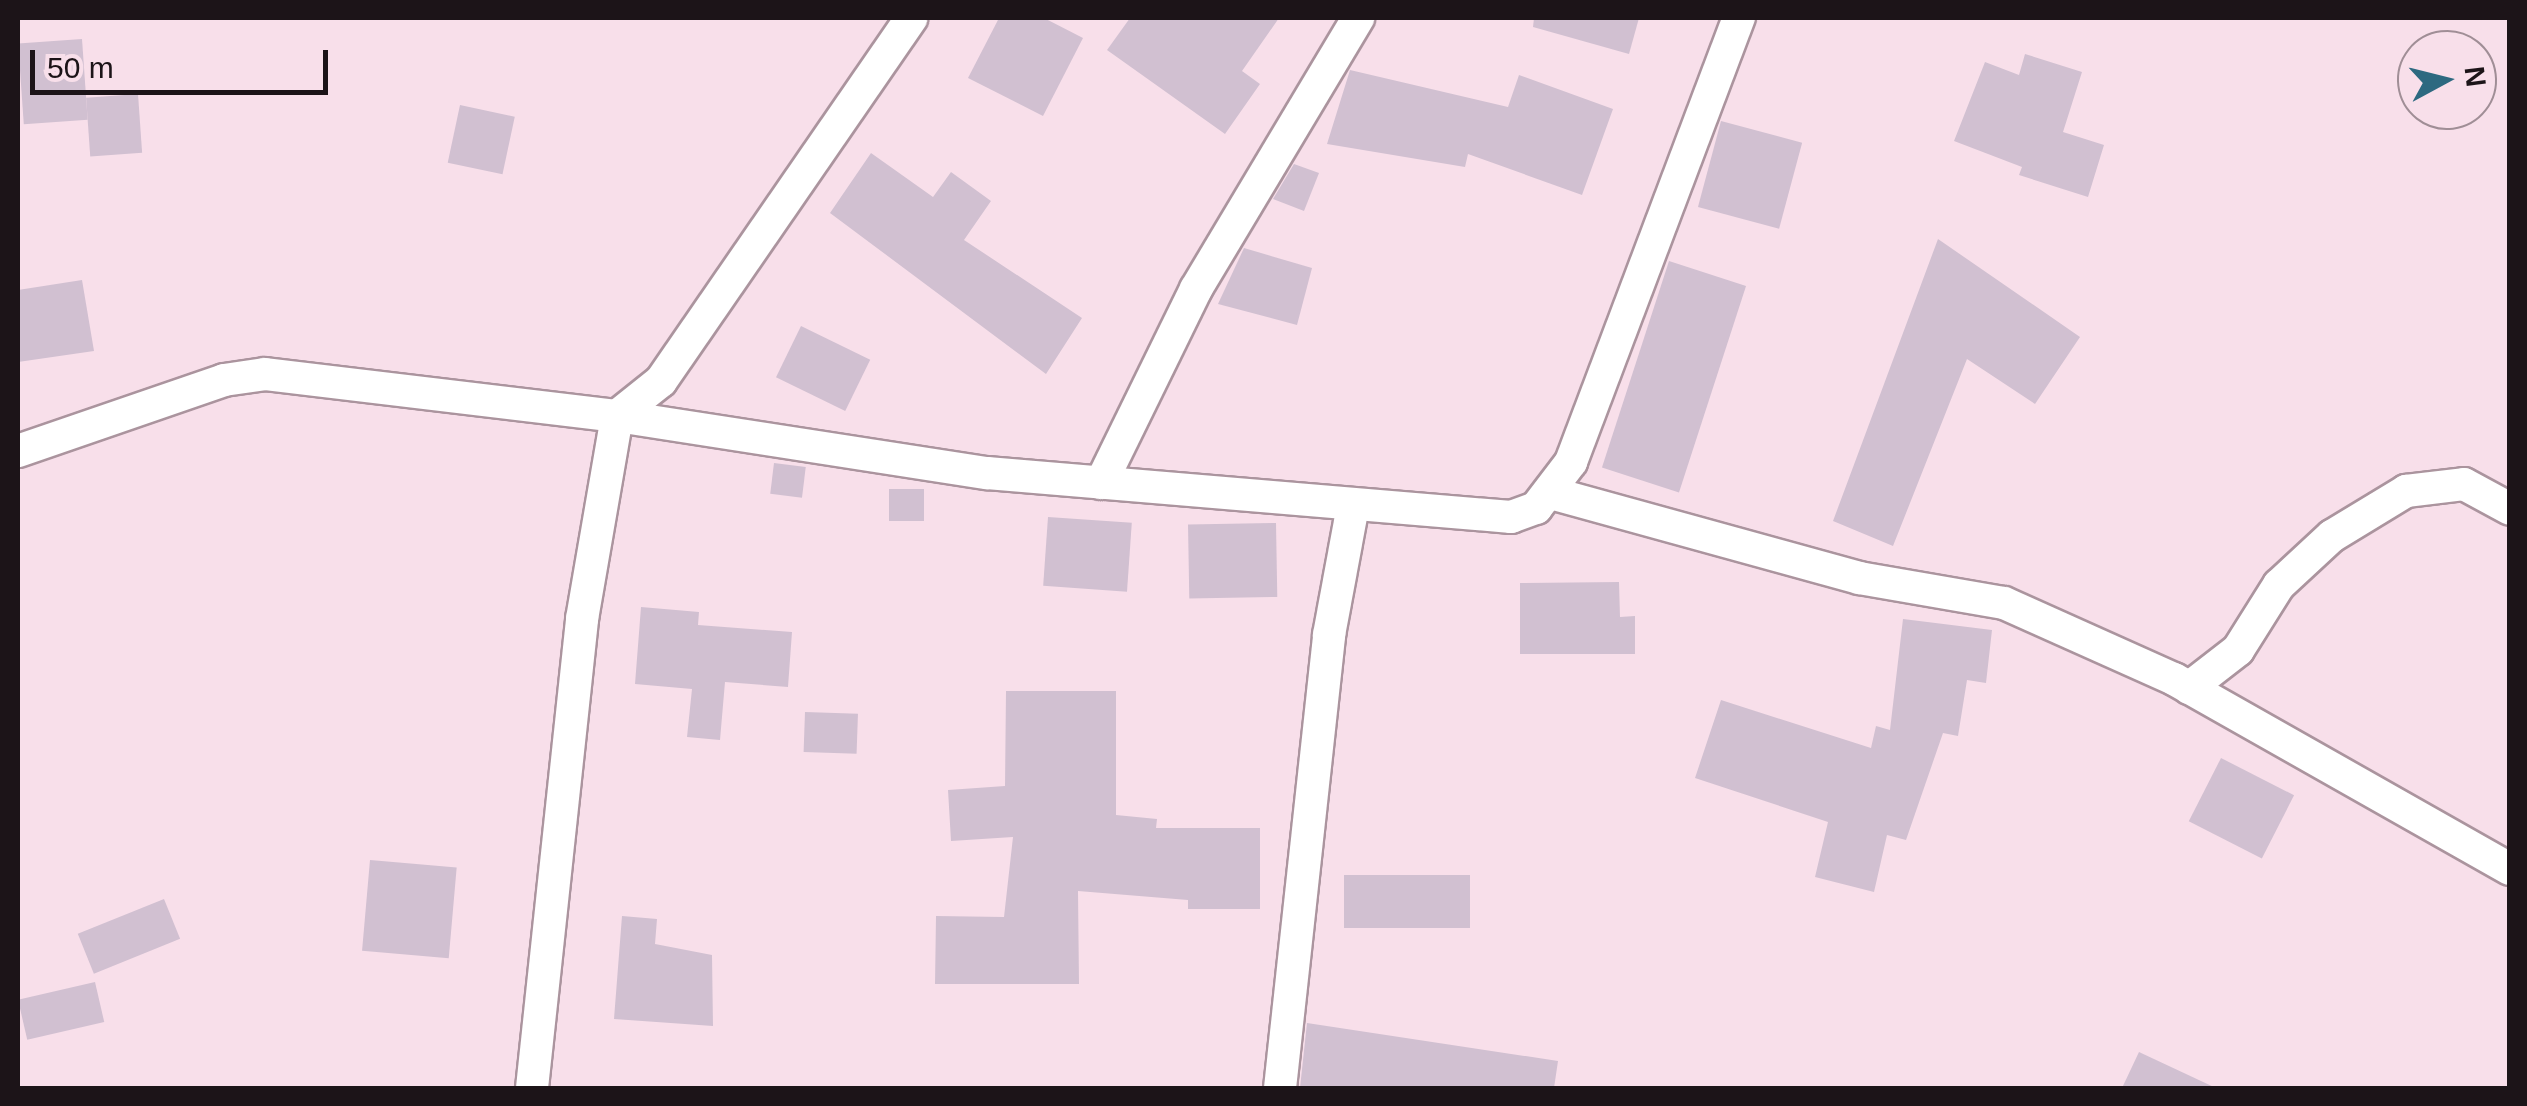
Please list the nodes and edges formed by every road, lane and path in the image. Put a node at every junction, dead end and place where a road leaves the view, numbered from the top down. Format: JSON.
{"nodes":[{"id":1,"x":911,"y":18,"type":"edge"},
{"id":2,"x":1358,"y":18,"type":"edge"},
{"id":3,"x":1739,"y":18,"type":"edge"},
{"id":4,"x":617,"y":416,"type":"junction"},
{"id":5,"x":18,"y":451,"type":"edge"},
{"id":6,"x":1101,"y":483,"type":"junction"},
{"id":7,"x":1552,"y":493,"type":"junction"},
{"id":8,"x":1353,"y":505,"type":"junction"},
{"id":9,"x":2510,"y":510,"type":"edge"},
{"id":10,"x":2188,"y":688,"type":"junction"},
{"id":11,"x":2510,"y":869,"type":"edge"},
{"id":12,"x":532,"y":1088,"type":"edge"},
{"id":13,"x":1280,"y":1088,"type":"edge"}],
"edges":[{"from":1,"to":4,"type":"street"},
{"from":2,"to":6,"type":"street"},
{"from":3,"to":7,"type":"street"},
{"from":4,"to":5,"type":"street"},
{"from":4,"to":6,"type":"street"},
{"from":4,"to":12,"type":"street"},
{"from":6,"to":8,"type":"street"},
{"from":7,"to":8,"type":"street"},
{"from":7,"to":10,"type":"street"},
{"from":8,"to":13,"type":"street"},
{"from":9,"to":10,"type":"street"},
{"from":10,"to":11,"type":"street"}]}
